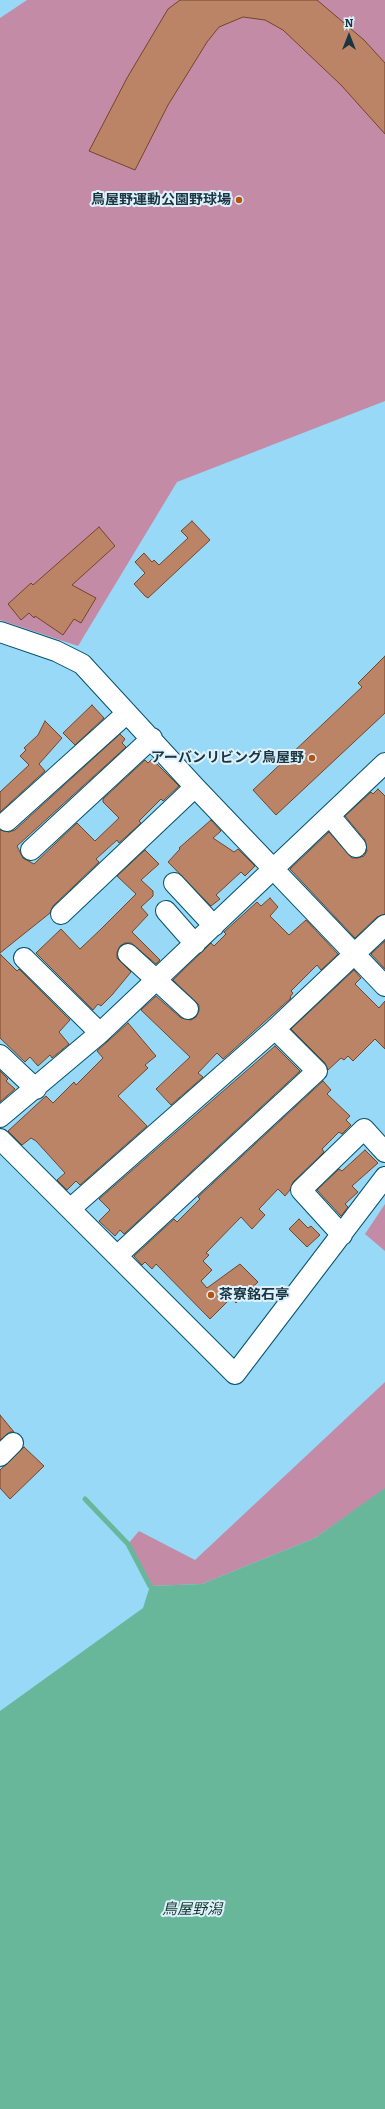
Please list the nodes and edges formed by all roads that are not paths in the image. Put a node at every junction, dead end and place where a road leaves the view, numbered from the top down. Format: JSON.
{"nodes":[{"id":1,"x":0,"y":632,"type":"edge"},
{"id":2,"x":127,"y":713,"type":"junction"},
{"id":3,"x":152,"y":738,"type":"junction"},
{"id":4,"x":385,"y":763,"type":"edge"},
{"id":5,"x":195,"y":787,"type":"junction"},
{"id":6,"x":330,"y":816,"type":"junction"},
{"id":7,"x":7,"y":821,"type":"dead end"},
{"id":8,"x":356,"y":846,"type":"dead end"},
{"id":9,"x":32,"y":850,"type":"dead end"},
{"id":10,"x":275,"y":869,"type":"junction"},
{"id":11,"x":174,"y":883,"type":"dead end"},
{"id":12,"x":166,"y":911,"type":"dead end"},
{"id":13,"x":61,"y":914,"type":"dead end"},
{"id":14,"x":385,"y":924,"type":"edge"},
{"id":15,"x":214,"y":926,"type":"junction"},
{"id":16,"x":195,"y":944,"type":"junction"},
{"id":17,"x":353,"y":953,"type":"junction"},
{"id":18,"x":128,"y":954,"type":"dead end"},
{"id":19,"x":24,"y":958,"type":"dead end"},
{"id":20,"x":156,"y":980,"type":"junction"},
{"id":21,"x":385,"y":986,"type":"edge"},
{"id":22,"x":188,"y":1009,"type":"dead end"},
{"id":23,"x":275,"y":1028,"type":"junction"},
{"id":24,"x":100,"y":1033,"type":"junction"},
{"id":25,"x":0,"y":1055,"type":"edge"},
{"id":26,"x":36,"y":1089,"type":"junction"},
{"id":27,"x":0,"y":1117,"type":"edge"},
{"id":28,"x":0,"y":1139,"type":"edge"},
{"id":29,"x":385,"y":1152,"type":"edge"},
{"id":30,"x":385,"y":1177,"type":"edge"},
{"id":31,"x":70,"y":1209,"type":"junction"},
{"id":32,"x":342,"y":1235,"type":"junction"},
{"id":33,"x":117,"y":1256,"type":"junction"}],
"edges":[{"from":1,"to":2,"type":"street"},
{"from":2,"to":3,"type":"street"},
{"from":2,"to":7,"type":"street"},
{"from":3,"to":5,"type":"street"},
{"from":3,"to":9,"type":"street"},
{"from":4,"to":6,"type":"street"},
{"from":5,"to":10,"type":"street"},
{"from":5,"to":13,"type":"street"},
{"from":6,"to":8,"type":"street"},
{"from":6,"to":10,"type":"street"},
{"from":10,"to":15,"type":"street"},
{"from":10,"to":17,"type":"street"},
{"from":11,"to":15,"type":"street"},
{"from":12,"to":16,"type":"street"},
{"from":14,"to":17,"type":"street"},
{"from":15,"to":16,"type":"street"},
{"from":16,"to":20,"type":"street"},
{"from":17,"to":21,"type":"street"},
{"from":17,"to":23,"type":"street"},
{"from":18,"to":20,"type":"street"},
{"from":19,"to":24,"type":"street"},
{"from":20,"to":22,"type":"street"},
{"from":20,"to":24,"type":"street"},
{"from":23,"to":31,"type":"street"},
{"from":23,"to":33,"type":"street"},
{"from":24,"to":26,"type":"street"},
{"from":25,"to":26,"type":"street"},
{"from":26,"to":27,"type":"street"},
{"from":28,"to":31,"type":"street"},
{"from":29,"to":32,"type":"street"},
{"from":30,"to":32,"type":"street"},
{"from":31,"to":33,"type":"street"},
{"from":32,"to":33,"type":"street"}]}
